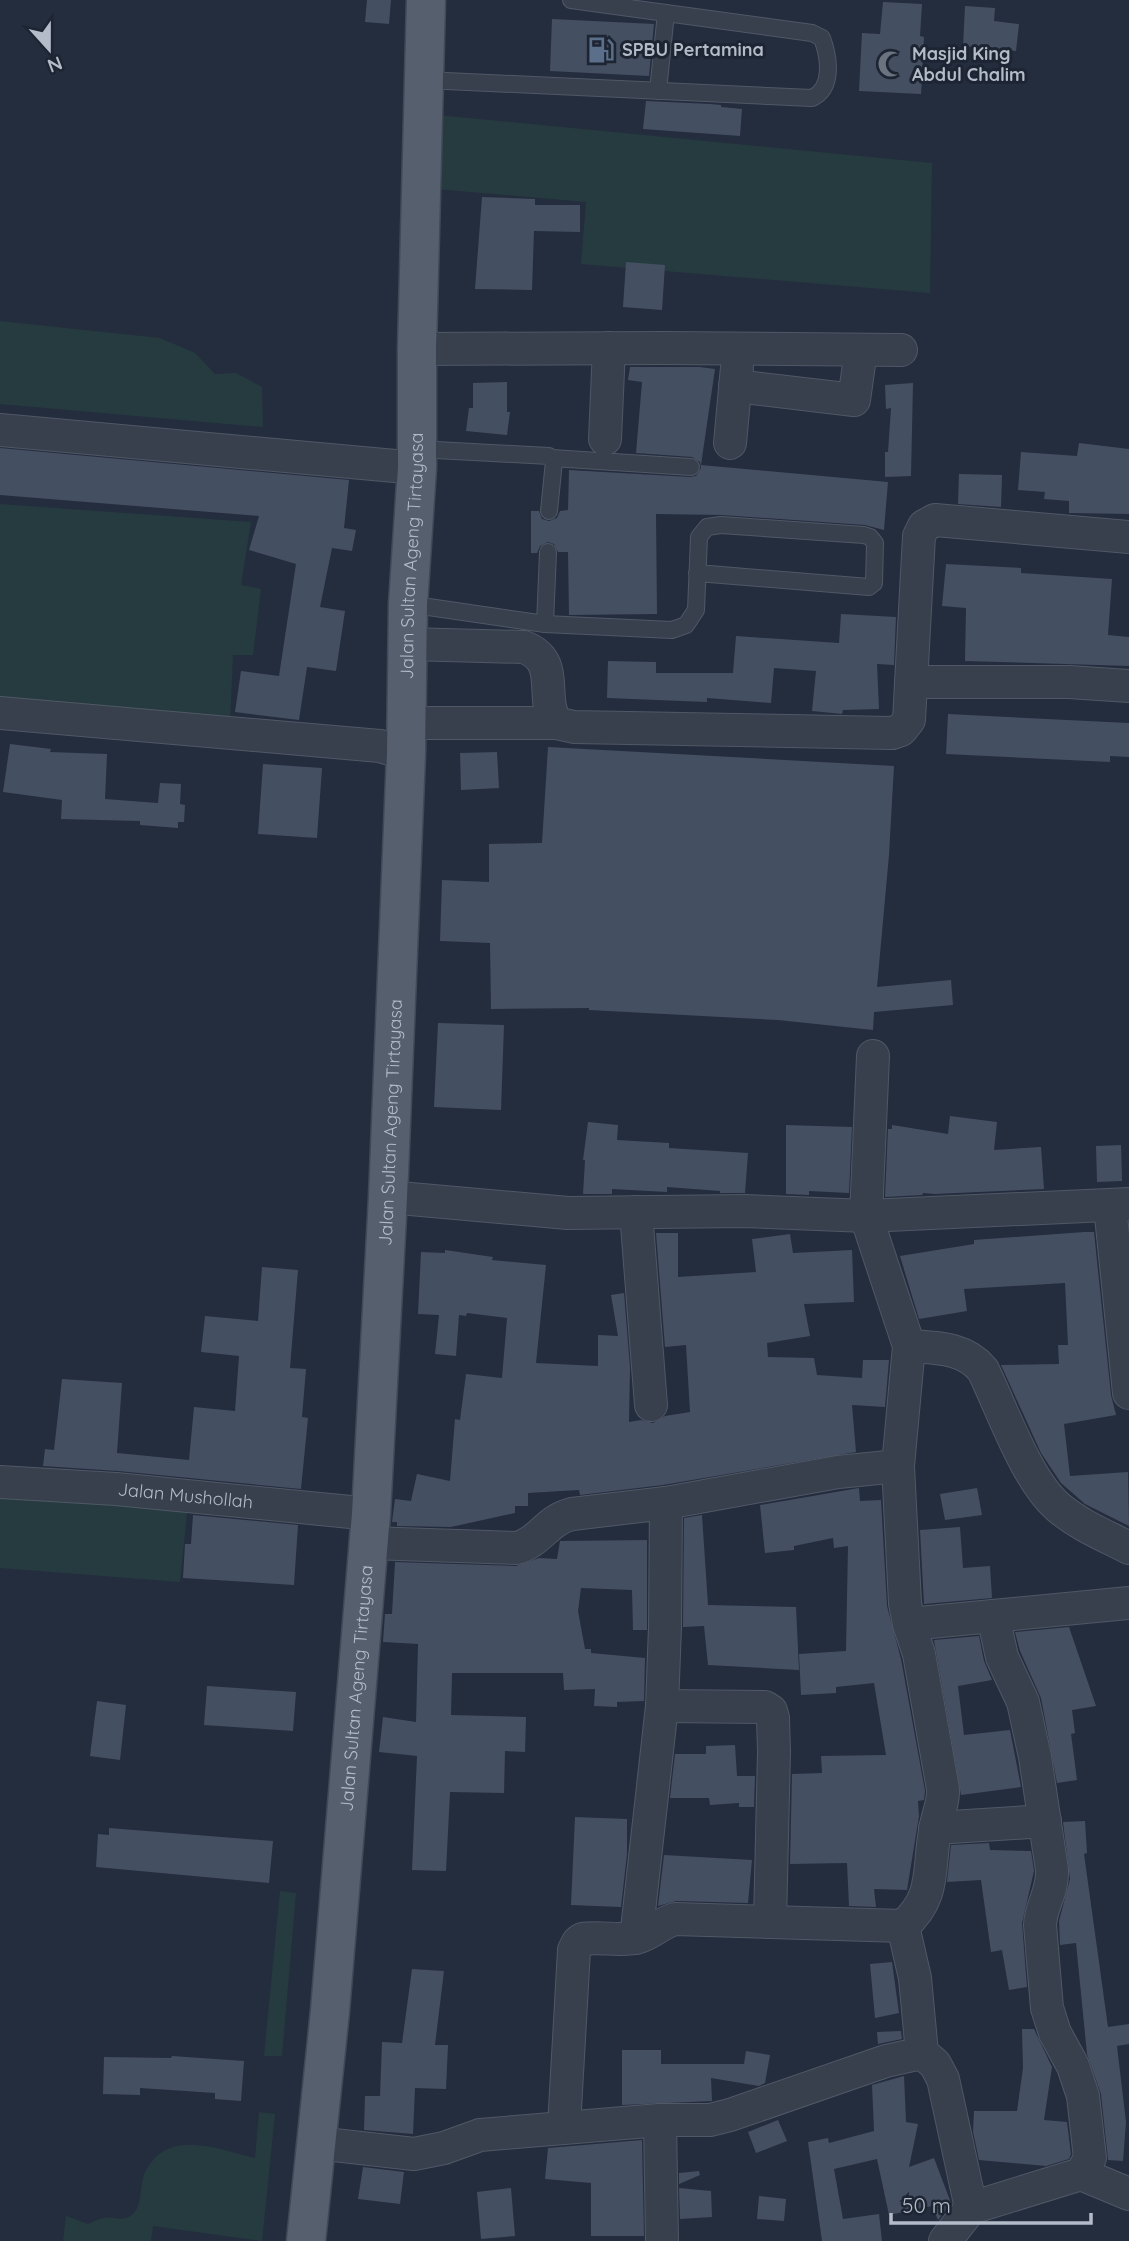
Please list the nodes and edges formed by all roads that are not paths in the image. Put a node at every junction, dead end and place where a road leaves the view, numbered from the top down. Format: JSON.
{"nodes":[{"id":1,"x":426,"y":0,"type":"edge"},
{"id":2,"x":571,"y":0,"type":"edge"},
{"id":3,"x":666,"y":13,"type":"junction"},
{"id":4,"x":425,"y":80,"type":"junction"},
{"id":5,"x":658,"y":91,"type":"junction"},
{"id":6,"x":608,"y":348,"type":"junction"},
{"id":7,"x":417,"y":349,"type":"junction"},
{"id":8,"x":739,"y":349,"type":"junction"},
{"id":9,"x":861,"y":350,"type":"junction"},
{"id":10,"x":901,"y":350,"type":"dead end"},
{"id":11,"x":735,"y":386,"type":"junction"},
{"id":12,"x":0,"y":430,"type":"edge"},
{"id":13,"x":605,"y":439,"type":"dead end"},
{"id":14,"x":730,"y":443,"type":"dead end"},
{"id":15,"x":552,"y":458,"type":"junction"},
{"id":16,"x":409,"y":461,"type":"junction"},
{"id":17,"x":691,"y":467,"type":"dead end"},
{"id":18,"x":549,"y":511,"type":"dead end"},
{"id":19,"x":1129,"y":537,"type":"edge"},
{"id":20,"x":548,"y":552,"type":"dead end"},
{"id":21,"x":697,"y":573,"type":"junction"},
{"id":22,"x":408,"y":604,"type":"junction"},
{"id":23,"x":545,"y":624,"type":"junction"},
{"id":24,"x":407,"y":644,"type":"junction"},
{"id":25,"x":911,"y":682,"type":"junction"},
{"id":26,"x":1129,"y":686,"type":"edge"},
{"id":27,"x":0,"y":713,"type":"edge"},
{"id":28,"x":556,"y":723,"type":"junction"},
{"id":29,"x":397,"y":741,"type":"junction"},
{"id":30,"x":873,"y":1056,"type":"dead end"},
{"id":31,"x":388,"y":1197,"type":"junction"},
{"id":32,"x":1120,"y":1205,"type":"edge"},
{"id":33,"x":636,"y":1212,"type":"junction"},
{"id":34,"x":866,"y":1216,"type":"junction"},
{"id":35,"x":909,"y":1346,"type":"junction"},
{"id":36,"x":1129,"y":1393,"type":"edge"},
{"id":37,"x":651,"y":1405,"type":"dead end"},
{"id":38,"x":898,"y":1466,"type":"junction"},
{"id":39,"x":0,"y":1482,"type":"edge"},
{"id":40,"x":666,"y":1503,"type":"junction"},
{"id":41,"x":351,"y":1520,"type":"junction"},
{"id":42,"x":1129,"y":1548,"type":"edge"},
{"id":43,"x":1129,"y":1602,"type":"edge"},
{"id":44,"x":993,"y":1616,"type":"junction"},
{"id":45,"x":909,"y":1624,"type":"junction"},
{"id":46,"x":662,"y":1706,"type":"junction"},
{"id":47,"x":1045,"y":1821,"type":"junction"},
{"id":48,"x":935,"y":1828,"type":"junction"},
{"id":49,"x":770,"y":1922,"type":"junction"},
{"id":50,"x":903,"y":1926,"type":"junction"},
{"id":51,"x":636,"y":1938,"type":"junction"},
{"id":52,"x":922,"y":2053,"type":"junction"},
{"id":53,"x":660,"y":2120,"type":"junction"},
{"id":54,"x":564,"y":2127,"type":"junction"},
{"id":55,"x":316,"y":2143,"type":"junction"},
{"id":56,"x":1081,"y":2174,"type":"junction"},
{"id":57,"x":1129,"y":2194,"type":"edge"},
{"id":58,"x":971,"y":2208,"type":"junction"},
{"id":59,"x":306,"y":2241,"type":"edge"},
{"id":60,"x":662,"y":2241,"type":"edge"},
{"id":61,"x":945,"y":2241,"type":"edge"}],
"edges":[{"from":1,"to":4,"type":"main road","name":"Jalan Sultan Ageng Tirtayasa"},
{"from":2,"to":3,"type":"lane"},
{"from":3,"to":5,"type":"lane"},
{"from":3,"to":5,"type":"lane"},
{"from":4,"to":5,"type":"lane"},
{"from":4,"to":7,"type":"main road","name":"Jalan Sultan Ageng Tirtayasa"},
{"from":6,"to":7,"type":"street"},
{"from":6,"to":8,"type":"street"},
{"from":6,"to":13,"type":"street"},
{"from":7,"to":16,"type":"main road","name":"Jalan Sultan Ageng Tirtayasa"},
{"from":8,"to":9,"type":"street"},
{"from":8,"to":11,"type":"street"},
{"from":9,"to":10,"type":"street"},
{"from":9,"to":11,"type":"street"},
{"from":11,"to":14,"type":"street"},
{"from":12,"to":16,"type":"street"},
{"from":15,"to":16,"type":"lane"},
{"from":15,"to":17,"type":"lane"},
{"from":15,"to":18,"type":"lane"},
{"from":16,"to":22,"type":"main road","name":"Jalan Sultan Ageng Tirtayasa"},
{"from":19,"to":25,"type":"street"},
{"from":20,"to":23,"type":"lane"},
{"from":21,"to":21,"type":"lane"},
{"from":21,"to":23,"type":"lane"},
{"from":22,"to":23,"type":"lane"},
{"from":22,"to":24,"type":"main road","name":"Jalan Sultan Ageng Tirtayasa"},
{"from":24,"to":28,"type":"street"},
{"from":24,"to":29,"type":"main road","name":"Jalan Sultan Ageng Tirtayasa"},
{"from":25,"to":26,"type":"street"},
{"from":25,"to":28,"type":"street"},
{"from":27,"to":29,"type":"street"},
{"from":28,"to":29,"type":"street"},
{"from":29,"to":31,"type":"main road","name":"Jalan Sultan Ageng Tirtayasa"},
{"from":30,"to":34,"type":"street"},
{"from":31,"to":33,"type":"street"},
{"from":31,"to":41,"type":"main road","name":"Jalan Sultan Ageng Tirtayasa"},
{"from":32,"to":34,"type":"street"},
{"from":32,"to":36,"type":"street"},
{"from":33,"to":34,"type":"street"},
{"from":33,"to":37,"type":"street"},
{"from":34,"to":35,"type":"street"},
{"from":35,"to":38,"type":"street"},
{"from":35,"to":42,"type":"street"},
{"from":38,"to":40,"type":"street","name":"Jalan Mushollah"},
{"from":38,"to":45,"type":"street"},
{"from":39,"to":41,"type":"street","name":"Jalan Mushollah"},
{"from":40,"to":41,"type":"street","name":"Jalan Mushollah"},
{"from":40,"to":46,"type":"street"},
{"from":41,"to":55,"type":"main road","name":"Jalan Sultan Ageng Tirtayasa"},
{"from":43,"to":44,"type":"street"},
{"from":44,"to":45,"type":"street"},
{"from":44,"to":47,"type":"street"},
{"from":45,"to":48,"type":"street"},
{"from":46,"to":49,"type":"street"},
{"from":46,"to":51,"type":"street"},
{"from":47,"to":48,"type":"street"},
{"from":47,"to":56,"type":"street"},
{"from":48,"to":50,"type":"street"},
{"from":49,"to":50,"type":"street"},
{"from":49,"to":51,"type":"street"},
{"from":50,"to":52,"type":"street"},
{"from":51,"to":54,"type":"street"},
{"from":52,"to":53,"type":"street"},
{"from":52,"to":58,"type":"street"},
{"from":53,"to":54,"type":"street"},
{"from":53,"to":60,"type":"street"},
{"from":54,"to":55,"type":"street"},
{"from":55,"to":59,"type":"main road","name":"Jalan Sultan Ageng Tirtayasa"},
{"from":56,"to":57,"type":"street"},
{"from":56,"to":58,"type":"street"},
{"from":58,"to":61,"type":"street"}]}
